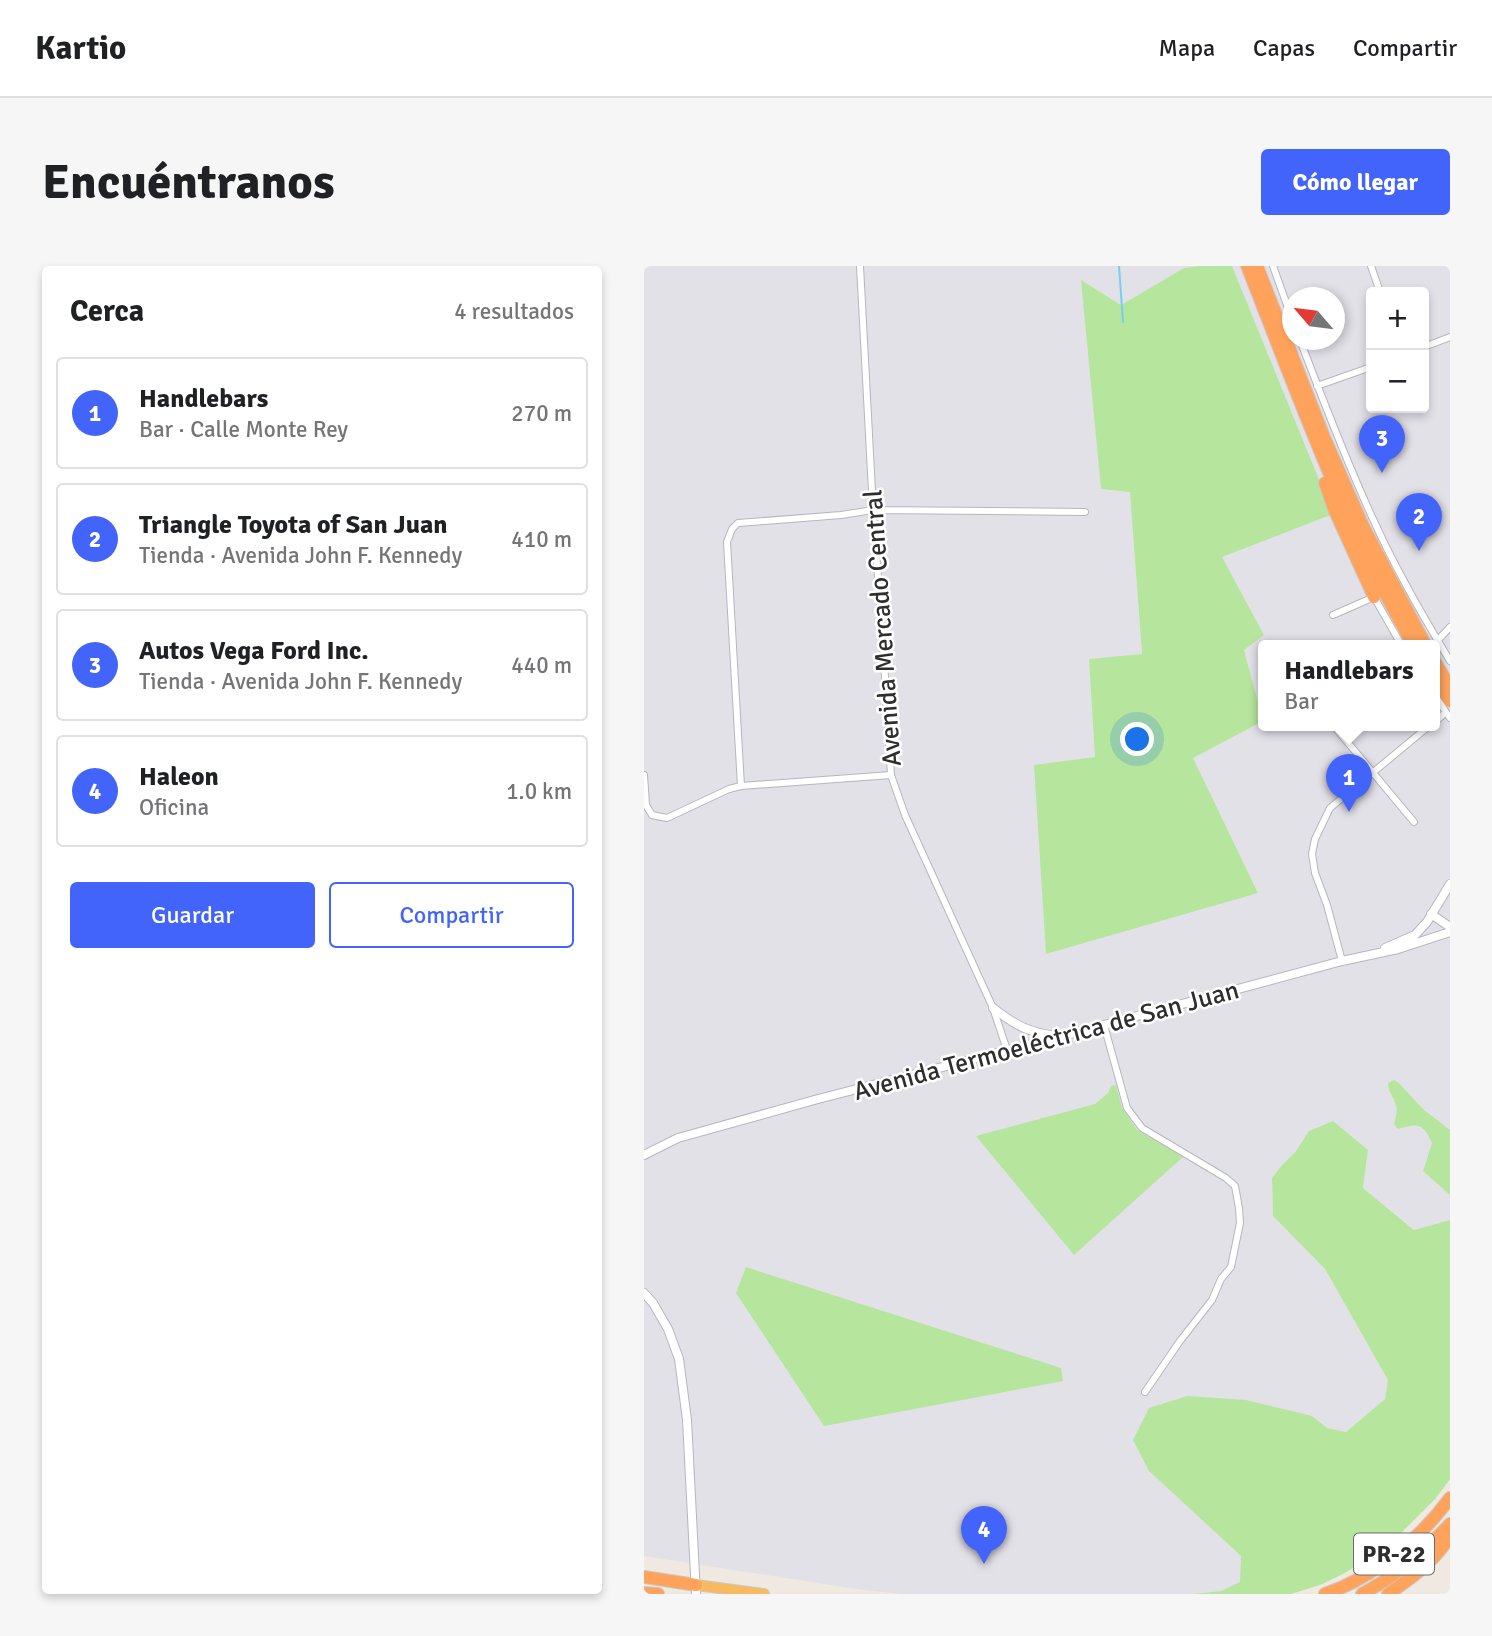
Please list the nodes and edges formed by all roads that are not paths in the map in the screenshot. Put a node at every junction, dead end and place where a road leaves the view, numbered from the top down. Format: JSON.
{"nodes":[{"id":1,"x":860,"y":266,"type":"edge"},
{"id":2,"x":1239,"y":266,"type":"edge"},
{"id":3,"x":1247,"y":266,"type":"edge"},
{"id":4,"x":1257,"y":266,"type":"edge"},
{"id":5,"x":1273,"y":266,"type":"edge"},
{"id":6,"x":1371,"y":266,"type":"edge"},
{"id":7,"x":1378,"y":287,"type":"edge"},
{"id":8,"x":1256,"y":288,"type":"junction"},
{"id":9,"x":1282,"y":290,"type":"edge"},
{"id":10,"x":1450,"y":338,"type":"edge"},
{"id":11,"x":1429,"y":345,"type":"edge"},
{"id":12,"x":1304,"y":350,"type":"edge"},
{"id":13,"x":1366,"y":369,"type":"edge"},
{"id":14,"x":1317,"y":386,"type":"junction"},
{"id":15,"x":1319,"y":449,"type":"junction"},
{"id":16,"x":873,"y":510,"type":"junction"},
{"id":17,"x":1085,"y":512,"type":"dead end"},
{"id":18,"x":1374,"y":597,"type":"junction"},
{"id":19,"x":1333,"y":615,"type":"dead end"},
{"id":20,"x":1450,"y":627,"type":"edge"},
{"id":21,"x":1399,"y":640,"type":"edge"},
{"id":22,"x":1411,"y":640,"type":"edge"},
{"id":23,"x":1430,"y":640,"type":"edge"},
{"id":24,"x":1431,"y":640,"type":"edge"},
{"id":25,"x":1435,"y":640,"type":"edge"},
{"id":26,"x":1445,"y":681,"type":"edge"},
{"id":27,"x":1449,"y":710,"type":"edge"},
{"id":28,"x":1338,"y":731,"type":"edge"},
{"id":29,"x":1423,"y":731,"type":"edge"},
{"id":30,"x":1373,"y":774,"type":"junction"},
{"id":31,"x":644,"y":775,"type":"edge"},
{"id":32,"x":891,"y":775,"type":"junction"},
{"id":33,"x":741,"y":786,"type":"junction"},
{"id":34,"x":652,"y":815,"type":"junction"},
{"id":35,"x":644,"y":821,"type":"edge"},
{"id":36,"x":1414,"y":822,"type":"dead end"},
{"id":37,"x":1450,"y":884,"type":"edge"},
{"id":38,"x":1432,"y":914,"type":"junction"},
{"id":39,"x":1450,"y":930,"type":"edge"},
{"id":40,"x":1373,"y":953,"type":"junction"},
{"id":41,"x":1342,"y":961,"type":"junction"},
{"id":42,"x":993,"y":1008,"type":"junction"},
{"id":43,"x":1104,"y":1025,"type":"junction"},
{"id":44,"x":1063,"y":1036,"type":"junction"},
{"id":45,"x":1007,"y":1051,"type":"junction"},
{"id":46,"x":645,"y":1153,"type":"edge"},
{"id":47,"x":644,"y":1293,"type":"edge"},
{"id":48,"x":1145,"y":1392,"type":"dead end"},
{"id":49,"x":1450,"y":1498,"type":"edge"},
{"id":50,"x":1450,"y":1524,"type":"edge"},
{"id":51,"x":1450,"y":1535,"type":"edge"},
{"id":52,"x":644,"y":1577,"type":"edge"},
{"id":53,"x":696,"y":1589,"type":"edge"},
{"id":54,"x":644,"y":1593,"type":"edge"},
{"id":55,"x":658,"y":1594,"type":"edge"},
{"id":56,"x":764,"y":1594,"type":"edge"},
{"id":57,"x":1325,"y":1594,"type":"edge"},
{"id":58,"x":1362,"y":1594,"type":"edge"},
{"id":59,"x":1388,"y":1594,"type":"edge"}],
"edges":[{"from":1,"to":16,"type":"street","name":"Avenida Mercado Central"},
{"from":2,"to":8,"type":"highway"},
{"from":3,"to":8,"type":"highway"},
{"from":4,"to":23,"type":"highway"},
{"from":5,"to":9,"type":"street"},
{"from":6,"to":7,"type":"street"},
{"from":8,"to":15,"type":"highway"},
{"from":10,"to":11,"type":"street"},
{"from":12,"to":14,"type":"street"},
{"from":13,"to":14,"type":"street"},
{"from":14,"to":24,"type":"street"},
{"from":15,"to":18,"type":"highway"},
{"from":15,"to":22,"type":"highway"},
{"from":16,"to":17,"type":"street"},
{"from":16,"to":32,"type":"street","name":"Avenida Mercado Central"},
{"from":16,"to":33,"type":"street"},
{"from":18,"to":19,"type":"street"},
{"from":18,"to":21,"type":"street"},
{"from":20,"to":25,"type":"street"},
{"from":26,"to":27,"type":"highway"},
{"from":28,"to":30,"type":"street"},
{"from":29,"to":30,"type":"street"},
{"from":30,"to":36,"type":"street"},
{"from":30,"to":41,"type":"street"},
{"from":31,"to":34,"type":"street"},
{"from":32,"to":33,"type":"street"},
{"from":32,"to":42,"type":"street","name":"Avenida Mercado Central"},
{"from":33,"to":34,"type":"street"},
{"from":34,"to":35,"type":"street"},
{"from":37,"to":38,"type":"street"},
{"from":38,"to":39,"type":"street"},
{"from":38,"to":40,"type":"street"},
{"from":39,"to":40,"type":"street","name":"Avenida Termoeléctrica de San Juan"},
{"from":40,"to":41,"type":"street","name":"Avenida Termoeléctrica de San Juan"},
{"from":41,"to":43,"type":"street","name":"Avenida Termoeléctrica de San Juan"},
{"from":42,"to":44,"type":"street"},
{"from":42,"to":45,"type":"street","name":"Avenida Mercado Central"},
{"from":43,"to":44,"type":"street","name":"Avenida Termoeléctrica de San Juan"},
{"from":43,"to":48,"type":"street"},
{"from":44,"to":45,"type":"street","name":"Avenida Termoeléctrica de San Juan"},
{"from":45,"to":46,"type":"street","name":"Avenida Termoeléctrica de San Juan"},
{"from":47,"to":53,"type":"street"},
{"from":49,"to":57,"type":"highway","number":"PR-22"},
{"from":50,"to":58,"type":"highway","number":"PR-22"},
{"from":51,"to":59,"type":"highway"},
{"from":52,"to":53,"type":"highway"},
{"from":53,"to":56,"type":"highway"},
{"from":54,"to":55,"type":"highway"}]}
